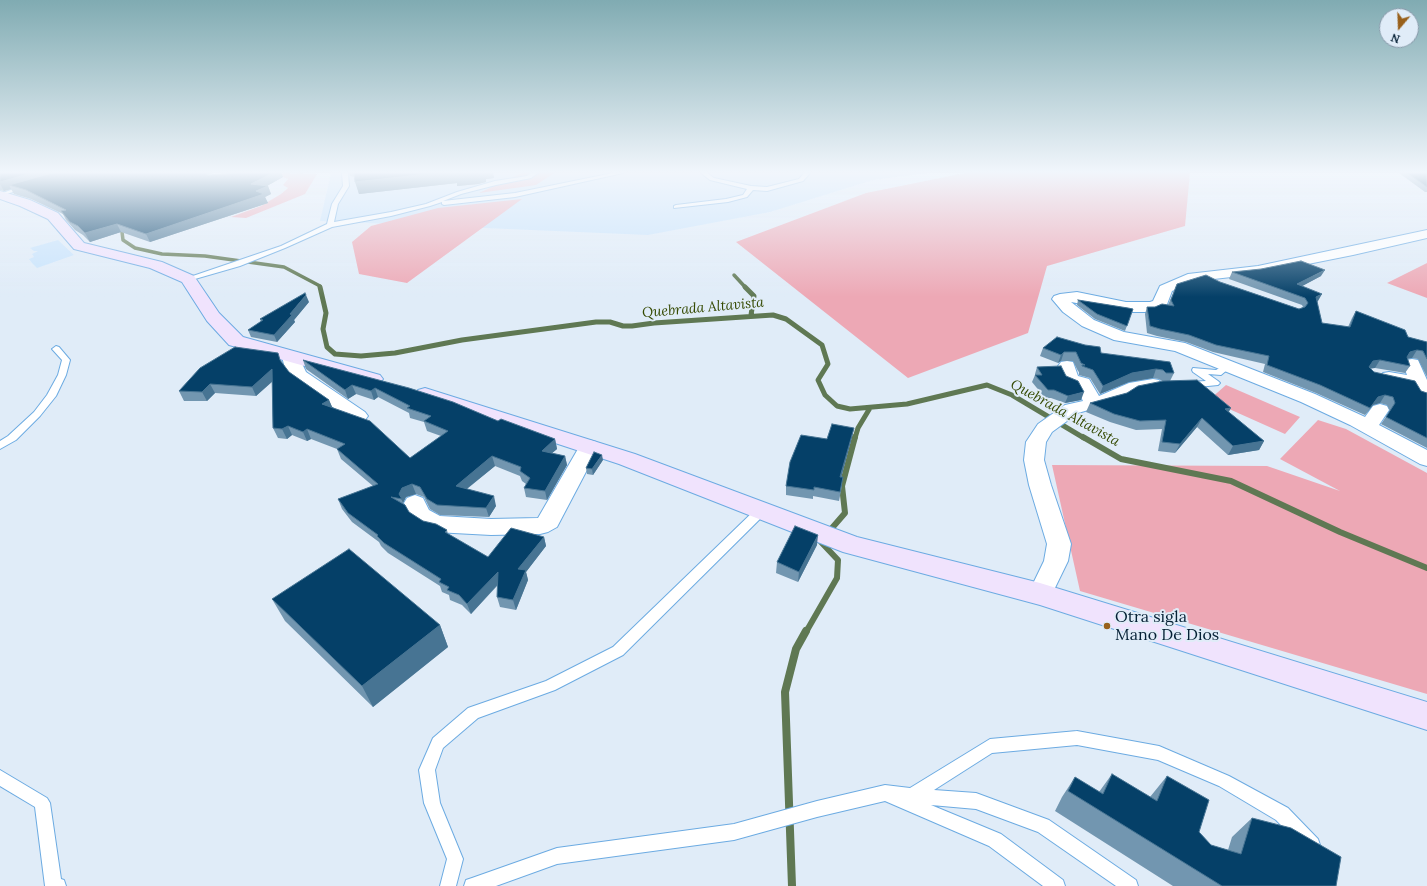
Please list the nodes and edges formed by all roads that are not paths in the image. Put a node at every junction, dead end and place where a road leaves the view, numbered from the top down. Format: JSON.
{"nodes":[{"id":1,"x":49,"y":214,"type":"edge"},
{"id":2,"x":333,"y":214,"type":"edge"},
{"id":3,"x":388,"y":214,"type":"edge"},
{"id":4,"x":330,"y":225,"type":"junction"},
{"id":5,"x":1427,"y":234,"type":"edge"},
{"id":6,"x":1206,"y":276,"type":"junction"},
{"id":7,"x":188,"y":279,"type":"junction"},
{"id":8,"x":1229,"y":286,"type":"edge"},
{"id":9,"x":56,"y":349,"type":"dead end"},
{"id":10,"x":292,"y":357,"type":"junction"},
{"id":11,"x":1412,"y":364,"type":"dead end"},
{"id":12,"x":1067,"y":366,"type":"dead end"},
{"id":13,"x":1228,"y":366,"type":"junction"},
{"id":14,"x":1375,"y":374,"type":"edge"},
{"id":15,"x":1158,"y":385,"type":"edge"},
{"id":16,"x":1176,"y":386,"type":"edge"},
{"id":17,"x":1423,"y":397,"type":"edge"},
{"id":18,"x":1095,"y":403,"type":"junction"},
{"id":19,"x":1380,"y":410,"type":"dead end"},
{"id":20,"x":358,"y":416,"type":"edge"},
{"id":21,"x":1368,"y":426,"type":"junction"},
{"id":22,"x":0,"y":446,"type":"edge"},
{"id":23,"x":589,"y":447,"type":"junction"},
{"id":24,"x":1424,"y":451,"type":"edge"},
{"id":25,"x":415,"y":503,"type":"dead end"},
{"id":26,"x":761,"y":511,"type":"junction"},
{"id":27,"x":1040,"y":594,"type":"junction"},
{"id":28,"x":1427,"y":716,"type":"edge"},
{"id":29,"x":0,"y":777,"type":"edge"},
{"id":30,"x":885,"y":793,"type":"junction"},
{"id":31,"x":910,"y":796,"type":"junction"},
{"id":32,"x":1318,"y":851,"type":"edge"},
{"id":33,"x":53,"y":886,"type":"edge"},
{"id":34,"x":58,"y":886,"type":"edge"},
{"id":35,"x":448,"y":886,"type":"edge"},
{"id":36,"x":472,"y":886,"type":"edge"},
{"id":37,"x":1057,"y":886,"type":"edge"},
{"id":38,"x":1130,"y":886,"type":"edge"}],
"edges":[{"from":1,"to":7,"type":"street"},
{"from":2,"to":4,"type":"lane"},
{"from":3,"to":4,"type":"lane"},
{"from":4,"to":7,"type":"lane"},
{"from":5,"to":6,"type":"street"},
{"from":6,"to":8,"type":"street"},
{"from":6,"to":13,"type":"street"},
{"from":7,"to":10,"type":"street"},
{"from":9,"to":22,"type":"lane"},
{"from":10,"to":20,"type":"street"},
{"from":10,"to":23,"type":"street"},
{"from":11,"to":17,"type":"street"},
{"from":12,"to":18,"type":"street"},
{"from":13,"to":16,"type":"lane"},
{"from":13,"to":21,"type":"street"},
{"from":14,"to":17,"type":"street"},
{"from":15,"to":18,"type":"street"},
{"from":18,"to":27,"type":"street"},
{"from":19,"to":21,"type":"street"},
{"from":21,"to":24,"type":"street"},
{"from":23,"to":25,"type":"street"},
{"from":23,"to":26,"type":"street"},
{"from":26,"to":27,"type":"street"},
{"from":26,"to":35,"type":"lane"},
{"from":27,"to":28,"type":"street"},
{"from":29,"to":33,"type":"lane"},
{"from":30,"to":31,"type":"lane"},
{"from":30,"to":36,"type":"lane"},
{"from":30,"to":37,"type":"lane"},
{"from":31,"to":32,"type":"lane"},
{"from":31,"to":38,"type":"lane"},
{"from":33,"to":34,"type":"lane"}]}
